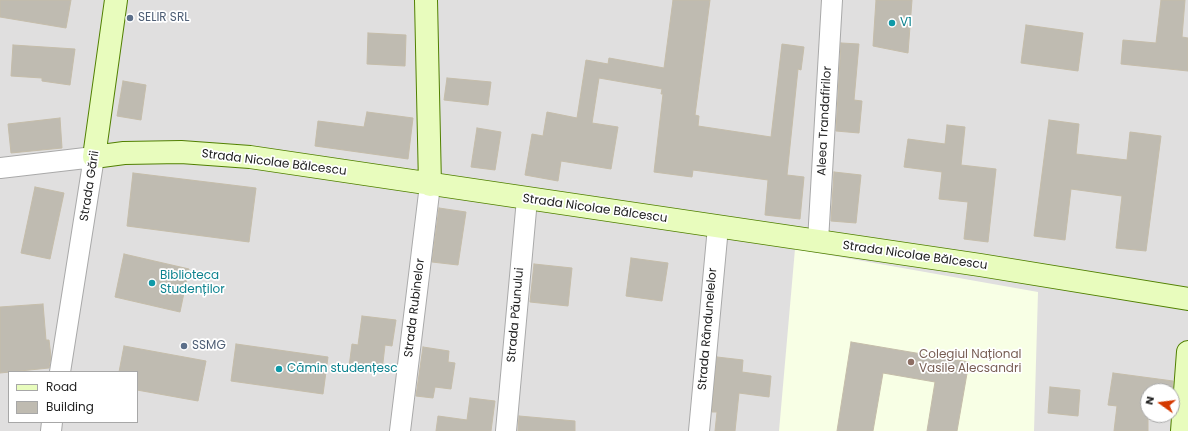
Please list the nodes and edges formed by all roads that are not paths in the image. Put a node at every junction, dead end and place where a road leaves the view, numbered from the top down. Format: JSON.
{"nodes":[{"id":1,"x":116,"y":0,"type":"edge"},
{"id":2,"x":426,"y":0,"type":"edge"},
{"id":3,"x":832,"y":0,"type":"edge"},
{"id":4,"x":94,"y":157,"type":"junction"},
{"id":5,"x":0,"y":168,"type":"edge"},
{"id":6,"x":430,"y":185,"type":"junction"},
{"id":7,"x":527,"y":199,"type":"junction"},
{"id":8,"x":718,"y":227,"type":"junction"},
{"id":9,"x":818,"y":242,"type":"junction"},
{"id":10,"x":1188,"y":299,"type":"edge"},
{"id":11,"x":1188,"y":352,"type":"edge"},
{"id":12,"x":60,"y":371,"type":"edge"},
{"id":13,"x":400,"y":431,"type":"edge"},
{"id":14,"x":506,"y":431,"type":"edge"},
{"id":15,"x":699,"y":431,"type":"edge"},
{"id":16,"x":1182,"y":431,"type":"edge"}],
"edges":[{"from":1,"to":4,"type":"main road","name":"Strada Gării"},
{"from":2,"to":6,"type":"main road"},
{"from":3,"to":9,"type":"street","name":"Aleea Trandafirilor"},
{"from":4,"to":5,"type":"street","name":"Strada Nicolae Bălcescu"},
{"from":4,"to":6,"type":"main road","name":"Strada Nicolae Bălcescu"},
{"from":4,"to":12,"type":"street","name":"Strada Gării"},
{"from":6,"to":7,"type":"main road","name":"Strada Nicolae Bălcescu"},
{"from":6,"to":13,"type":"street","name":"Strada Rubinelor"},
{"from":7,"to":8,"type":"main road","name":"Strada Nicolae Bălcescu"},
{"from":7,"to":14,"type":"street","name":"Strada Păunului"},
{"from":8,"to":9,"type":"main road","name":"Strada Nicolae Bălcescu"},
{"from":8,"to":15,"type":"street","name":"Strada Rândunelelor"},
{"from":9,"to":10,"type":"main road","name":"Strada Nicolae Bălcescu"},
{"from":11,"to":16,"type":"main road"}]}
